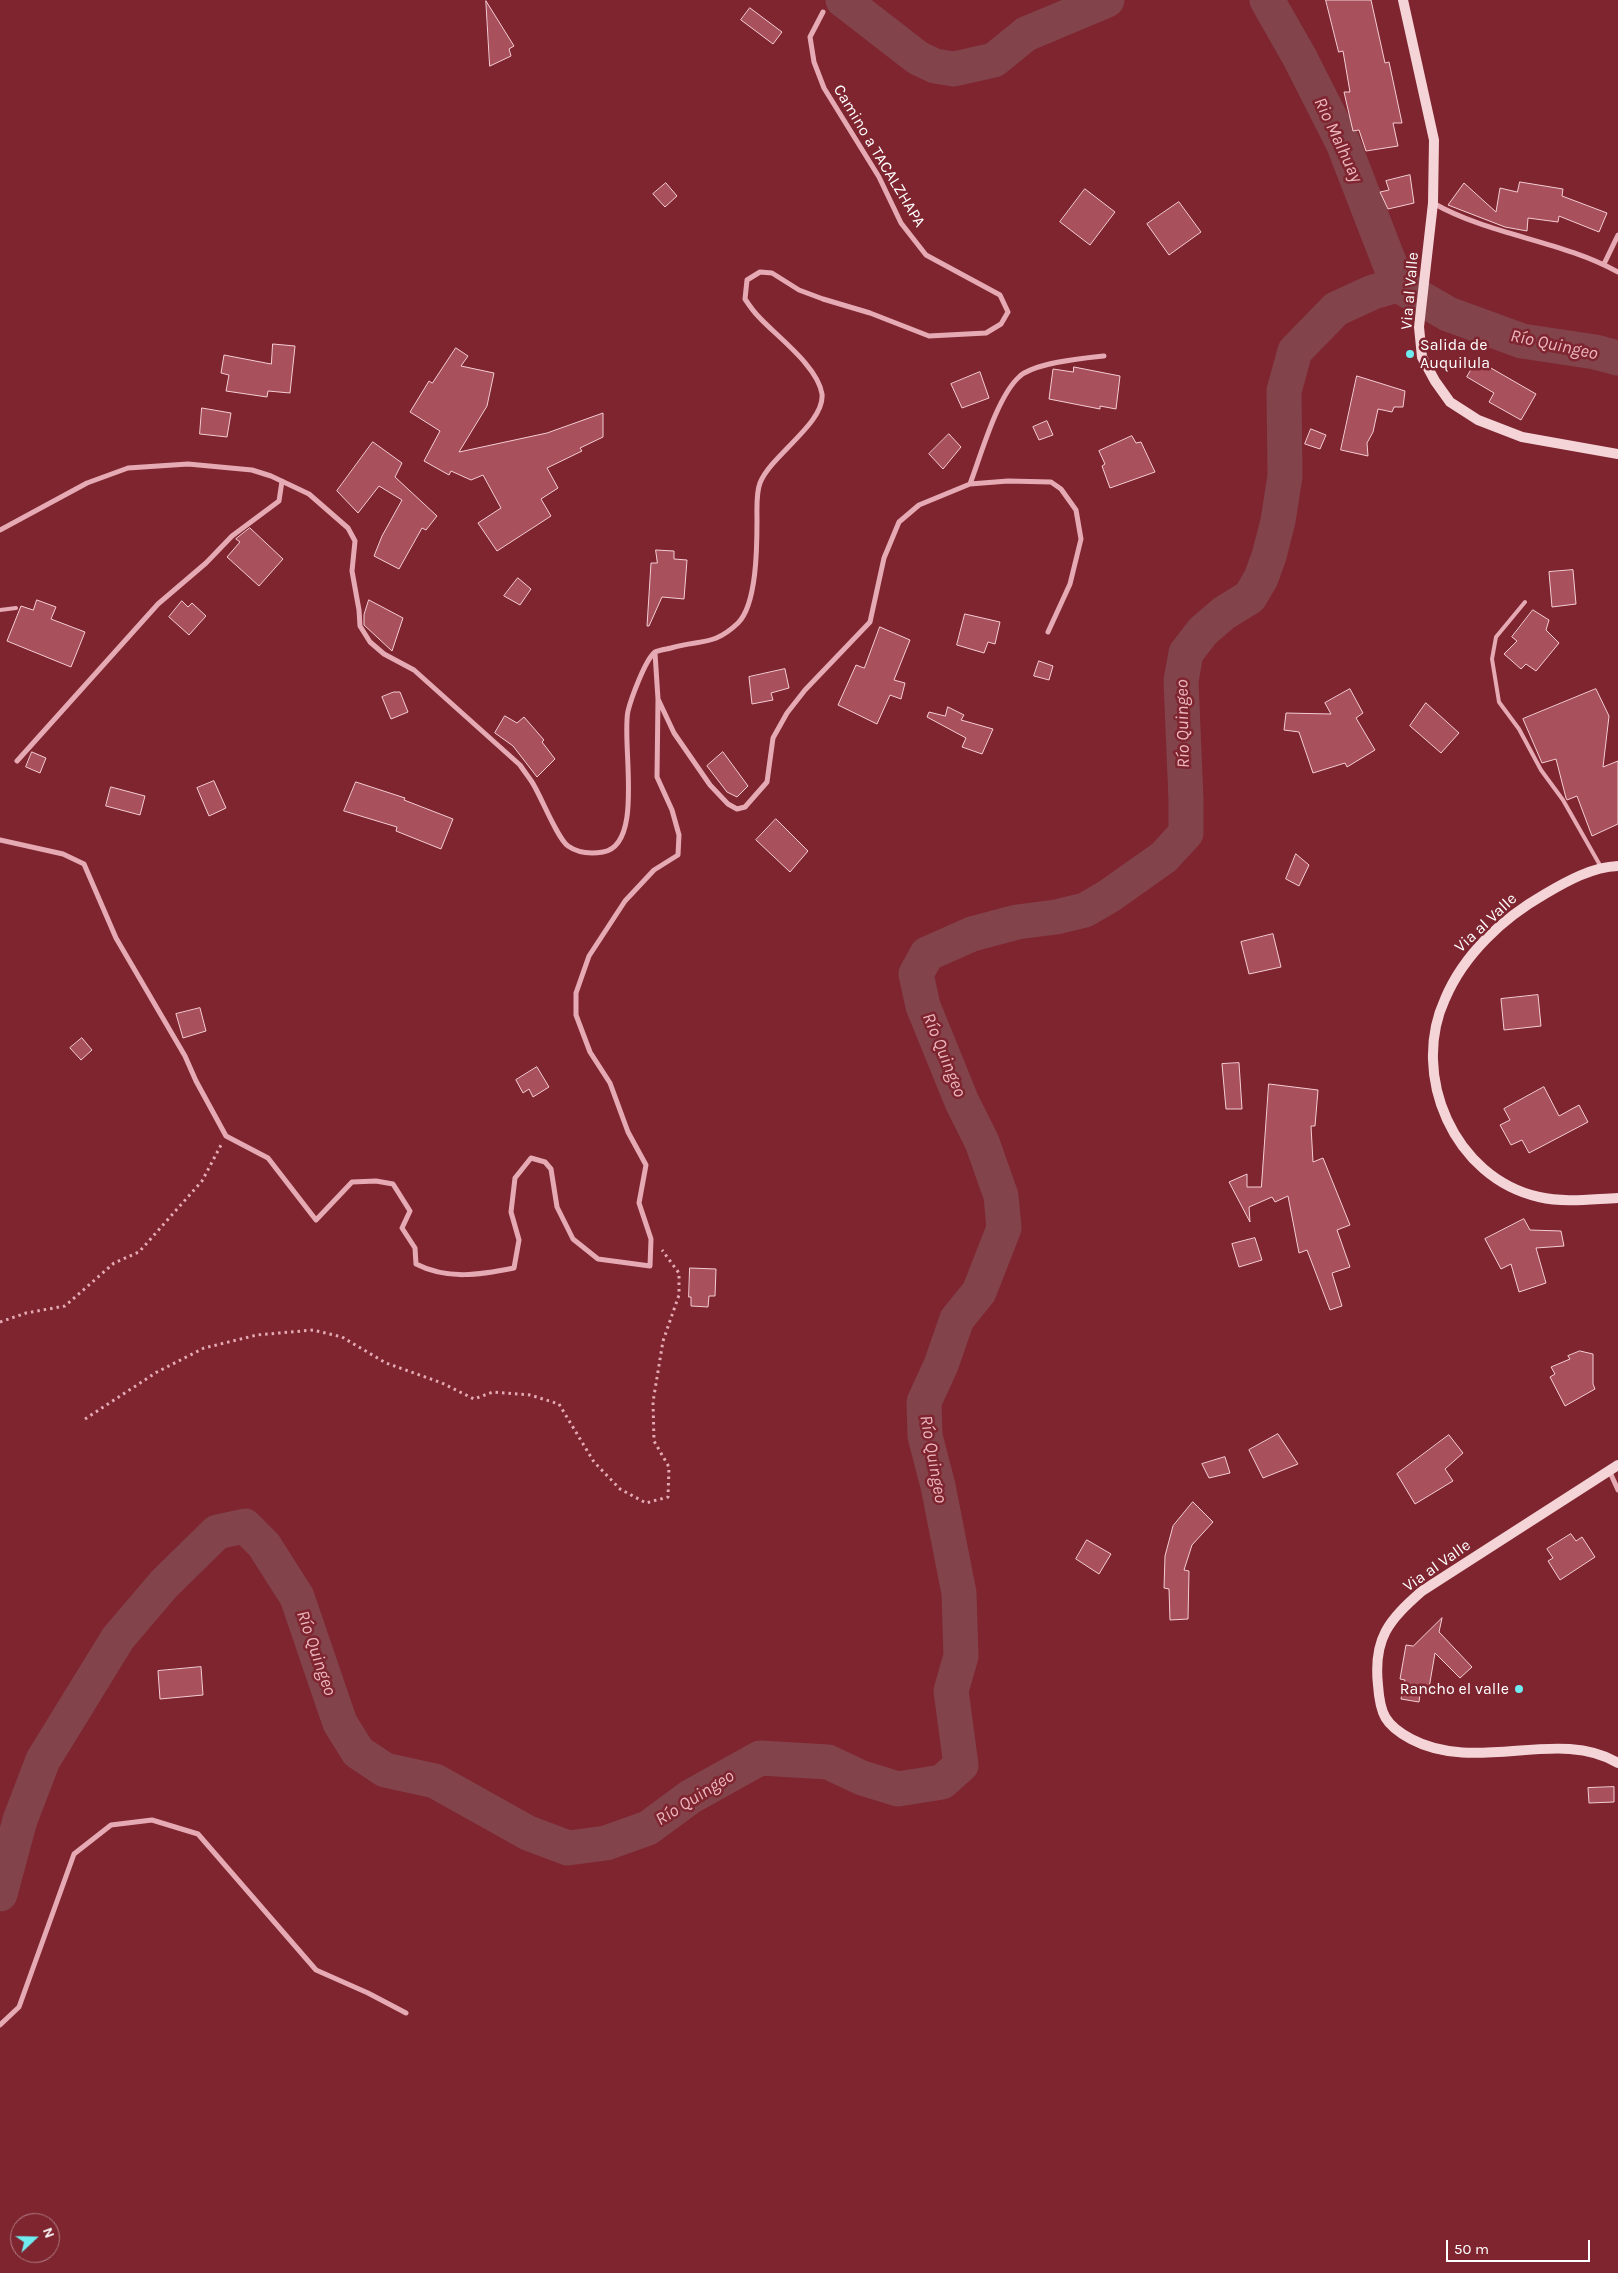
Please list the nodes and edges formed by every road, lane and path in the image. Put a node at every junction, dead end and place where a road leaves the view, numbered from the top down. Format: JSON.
{"nodes":[{"id":1,"x":1403,"y":0,"type":"edge"},
{"id":2,"x":823,"y":12,"type":"dead end"},
{"id":3,"x":1434,"y":203,"type":"junction"},
{"id":4,"x":1618,"y":235,"type":"edge"},
{"id":5,"x":1604,"y":264,"type":"junction"},
{"id":6,"x":1618,"y":272,"type":"edge"},
{"id":7,"x":1104,"y":356,"type":"dead end"},
{"id":8,"x":1618,"y":454,"type":"edge"},
{"id":9,"x":282,"y":481,"type":"junction"},
{"id":10,"x":970,"y":484,"type":"junction"},
{"id":11,"x":0,"y":530,"type":"edge"},
{"id":12,"x":1524,"y":602,"type":"dead end"},
{"id":13,"x":16,"y":608,"type":"dead end"},
{"id":14,"x":0,"y":610,"type":"edge"},
{"id":15,"x":1048,"y":632,"type":"dead end"},
{"id":16,"x":655,"y":652,"type":"junction"},
{"id":17,"x":658,"y":699,"type":"junction"},
{"id":18,"x":17,"y":761,"type":"dead end"},
{"id":19,"x":0,"y":840,"type":"edge"},
{"id":20,"x":1618,"y":866,"type":"edge"},
{"id":21,"x":1602,"y":867,"type":"junction"},
{"id":22,"x":226,"y":1136,"type":"junction"},
{"id":23,"x":1618,"y":1198,"type":"edge"},
{"id":24,"x":650,"y":1239,"type":"junction"},
{"id":25,"x":0,"y":1322,"type":"edge"},
{"id":26,"x":84,"y":1419,"type":"dead end"},
{"id":27,"x":1614,"y":1467,"type":"edge"},
{"id":28,"x":1618,"y":1490,"type":"edge"},
{"id":29,"x":1618,"y":1763,"type":"edge"},
{"id":30,"x":406,"y":2013,"type":"dead end"},
{"id":31,"x":0,"y":2025,"type":"edge"}],
"edges":[{"from":1,"to":3,"type":"main road","name":"Via al Valle"},
{"from":2,"to":16,"type":"street","name":"Camino a TACALZHAPA"},
{"from":3,"to":5,"type":"street"},
{"from":3,"to":8,"type":"main road","name":"Via al Valle"},
{"from":4,"to":5,"type":"street"},
{"from":5,"to":6,"type":"street"},
{"from":7,"to":10,"type":"street"},
{"from":9,"to":11,"type":"street"},
{"from":9,"to":16,"type":"street"},
{"from":9,"to":18,"type":"street"},
{"from":10,"to":15,"type":"street"},
{"from":10,"to":17,"type":"street"},
{"from":12,"to":21,"type":"lane"},
{"from":13,"to":14,"type":"lane"},
{"from":16,"to":17,"type":"street"},
{"from":17,"to":24,"type":"street"},
{"from":19,"to":22,"type":"street"},
{"from":20,"to":21,"type":"main road","name":"Via al Valle"},
{"from":21,"to":23,"type":"main road","name":"Via al Valle"},
{"from":22,"to":24,"type":"street"},
{"from":22,"to":25,"type":"path"},
{"from":24,"to":26,"type":"path"},
{"from":27,"to":28,"type":"street"},
{"from":27,"to":29,"type":"main road","name":"Via al Valle"},
{"from":30,"to":31,"type":"street"}]}
